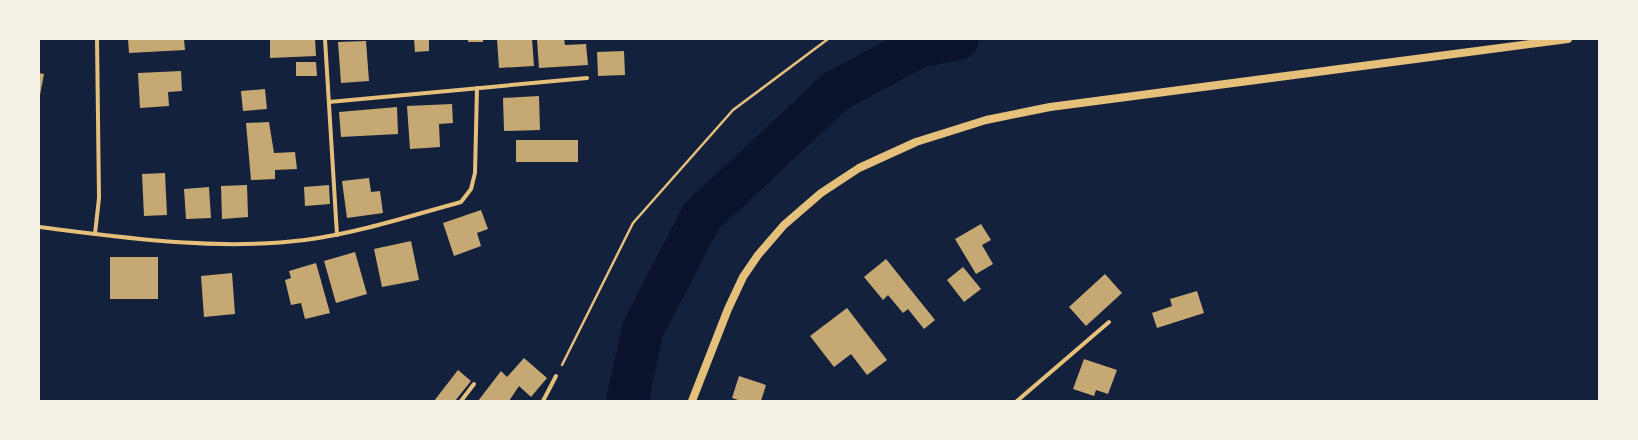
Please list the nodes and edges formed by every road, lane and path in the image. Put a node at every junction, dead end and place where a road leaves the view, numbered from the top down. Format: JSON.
{"nodes":[{"id":1,"x":97,"y":39,"type":"edge"},
{"id":2,"x":325,"y":39,"type":"edge"},
{"id":3,"x":828,"y":39,"type":"edge"},
{"id":4,"x":1568,"y":39,"type":"edge"},
{"id":5,"x":587,"y":78,"type":"dead end"},
{"id":6,"x":477,"y":88,"type":"junction"},
{"id":7,"x":329,"y":102,"type":"junction"},
{"id":8,"x":39,"y":227,"type":"edge"},
{"id":9,"x":95,"y":234,"type":"junction"},
{"id":10,"x":337,"y":235,"type":"junction"},
{"id":11,"x":1109,"y":322,"type":"dead end"},
{"id":12,"x":556,"y":376,"type":"joint"},
{"id":13,"x":474,"y":384,"type":"dead end"},
{"id":14,"x":461,"y":401,"type":"edge"},
{"id":15,"x":543,"y":401,"type":"edge"},
{"id":16,"x":692,"y":401,"type":"edge"},
{"id":17,"x":1017,"y":401,"type":"edge"}],
"edges":[{"from":1,"to":9,"type":"street"},
{"from":2,"to":7,"type":"street"},
{"from":3,"to":12,"type":"path"},
{"from":4,"to":16,"type":"main road"},
{"from":5,"to":6,"type":"street"},
{"from":6,"to":7,"type":"street"},
{"from":6,"to":10,"type":"street"},
{"from":7,"to":10,"type":"street"},
{"from":8,"to":9,"type":"street"},
{"from":9,"to":10,"type":"street"},
{"from":11,"to":17,"type":"street"},
{"from":12,"to":15,"type":"street"},
{"from":13,"to":14,"type":"street"}]}
